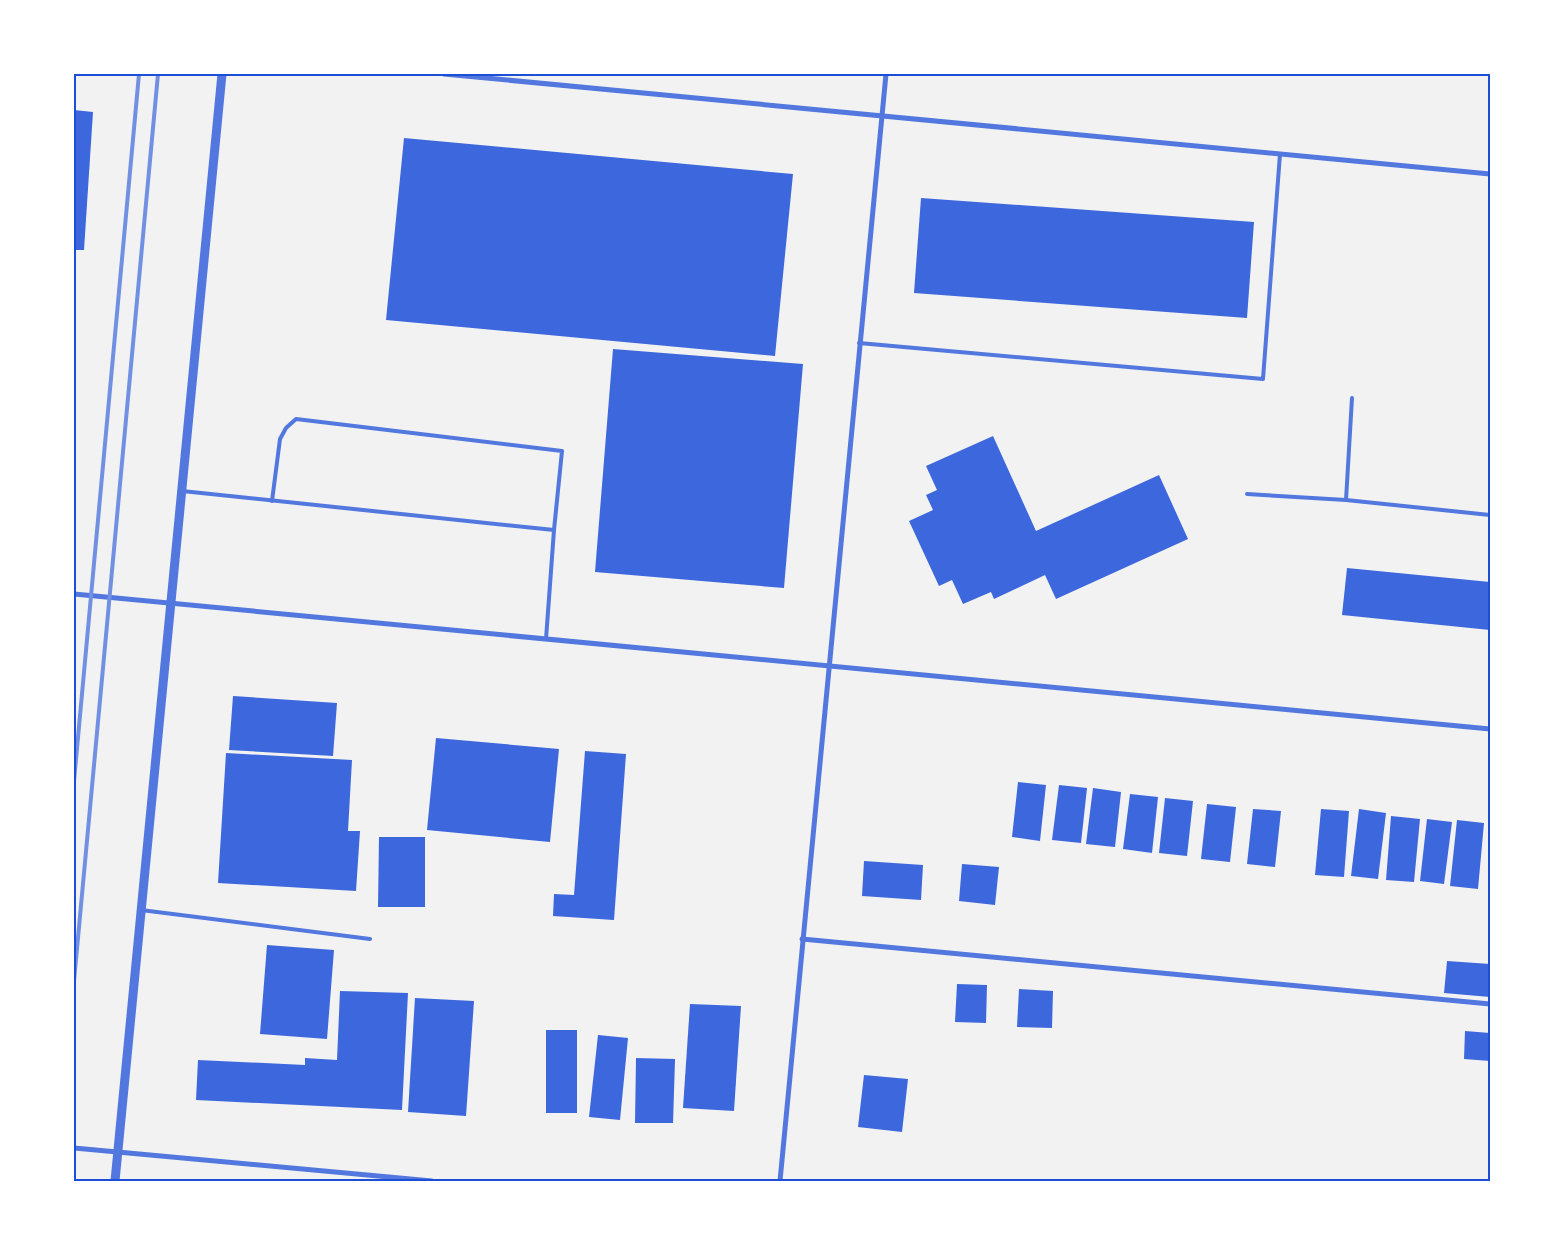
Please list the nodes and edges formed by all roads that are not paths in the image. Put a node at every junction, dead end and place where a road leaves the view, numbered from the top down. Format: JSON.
{"nodes":[{"id":1,"x":222,"y":74,"type":"edge"},
{"id":2,"x":444,"y":74,"type":"edge"},
{"id":3,"x":886,"y":74,"type":"edge"},
{"id":4,"x":882,"y":116,"type":"junction"},
{"id":5,"x":1280,"y":154,"type":"junction"},
{"id":6,"x":1490,"y":174,"type":"edge"},
{"id":7,"x":859,"y":344,"type":"junction"},
{"id":8,"x":1352,"y":398,"type":"dead end"},
{"id":9,"x":182,"y":491,"type":"junction"},
{"id":10,"x":1247,"y":494,"type":"dead end"},
{"id":11,"x":1346,"y":500,"type":"junction"},
{"id":12,"x":272,"y":501,"type":"junction"},
{"id":13,"x":1490,"y":515,"type":"edge"},
{"id":14,"x":554,"y":530,"type":"junction"},
{"id":15,"x":74,"y":594,"type":"edge"},
{"id":16,"x":171,"y":602,"type":"junction"},
{"id":17,"x":546,"y":638,"type":"junction"},
{"id":18,"x":828,"y":666,"type":"junction"},
{"id":19,"x":1490,"y":729,"type":"edge"},
{"id":20,"x":141,"y":910,"type":"junction"},
{"id":21,"x":370,"y":939,"type":"dead end"},
{"id":22,"x":802,"y":939,"type":"junction"},
{"id":23,"x":1490,"y":1004,"type":"edge"},
{"id":24,"x":74,"y":1148,"type":"edge"},
{"id":25,"x":118,"y":1151,"type":"junction"},
{"id":26,"x":395,"y":1179,"type":"edge"},
{"id":27,"x":116,"y":1181,"type":"edge"},
{"id":28,"x":432,"y":1181,"type":"edge"},
{"id":29,"x":780,"y":1181,"type":"edge"}],
"edges":[{"from":1,"to":9,"type":"street"},
{"from":2,"to":4,"type":"street"},
{"from":3,"to":4,"type":"street"},
{"from":4,"to":5,"type":"street"},
{"from":4,"to":7,"type":"street"},
{"from":5,"to":6,"type":"street"},
{"from":5,"to":7,"type":"lane"},
{"from":7,"to":18,"type":"street"},
{"from":8,"to":11,"type":"lane"},
{"from":9,"to":12,"type":"lane"},
{"from":9,"to":16,"type":"street"},
{"from":10,"to":11,"type":"lane"},
{"from":11,"to":13,"type":"lane"},
{"from":12,"to":14,"type":"lane"},
{"from":12,"to":14,"type":"lane"},
{"from":14,"to":17,"type":"lane"},
{"from":15,"to":16,"type":"street"},
{"from":16,"to":17,"type":"street"},
{"from":16,"to":20,"type":"street"},
{"from":17,"to":18,"type":"street"},
{"from":18,"to":19,"type":"street"},
{"from":18,"to":22,"type":"street"},
{"from":20,"to":21,"type":"lane"},
{"from":20,"to":25,"type":"street"},
{"from":22,"to":23,"type":"street"},
{"from":22,"to":29,"type":"street"},
{"from":24,"to":25,"type":"street"},
{"from":25,"to":26,"type":"street"},
{"from":25,"to":27,"type":"street"},
{"from":26,"to":28,"type":"street"}]}
